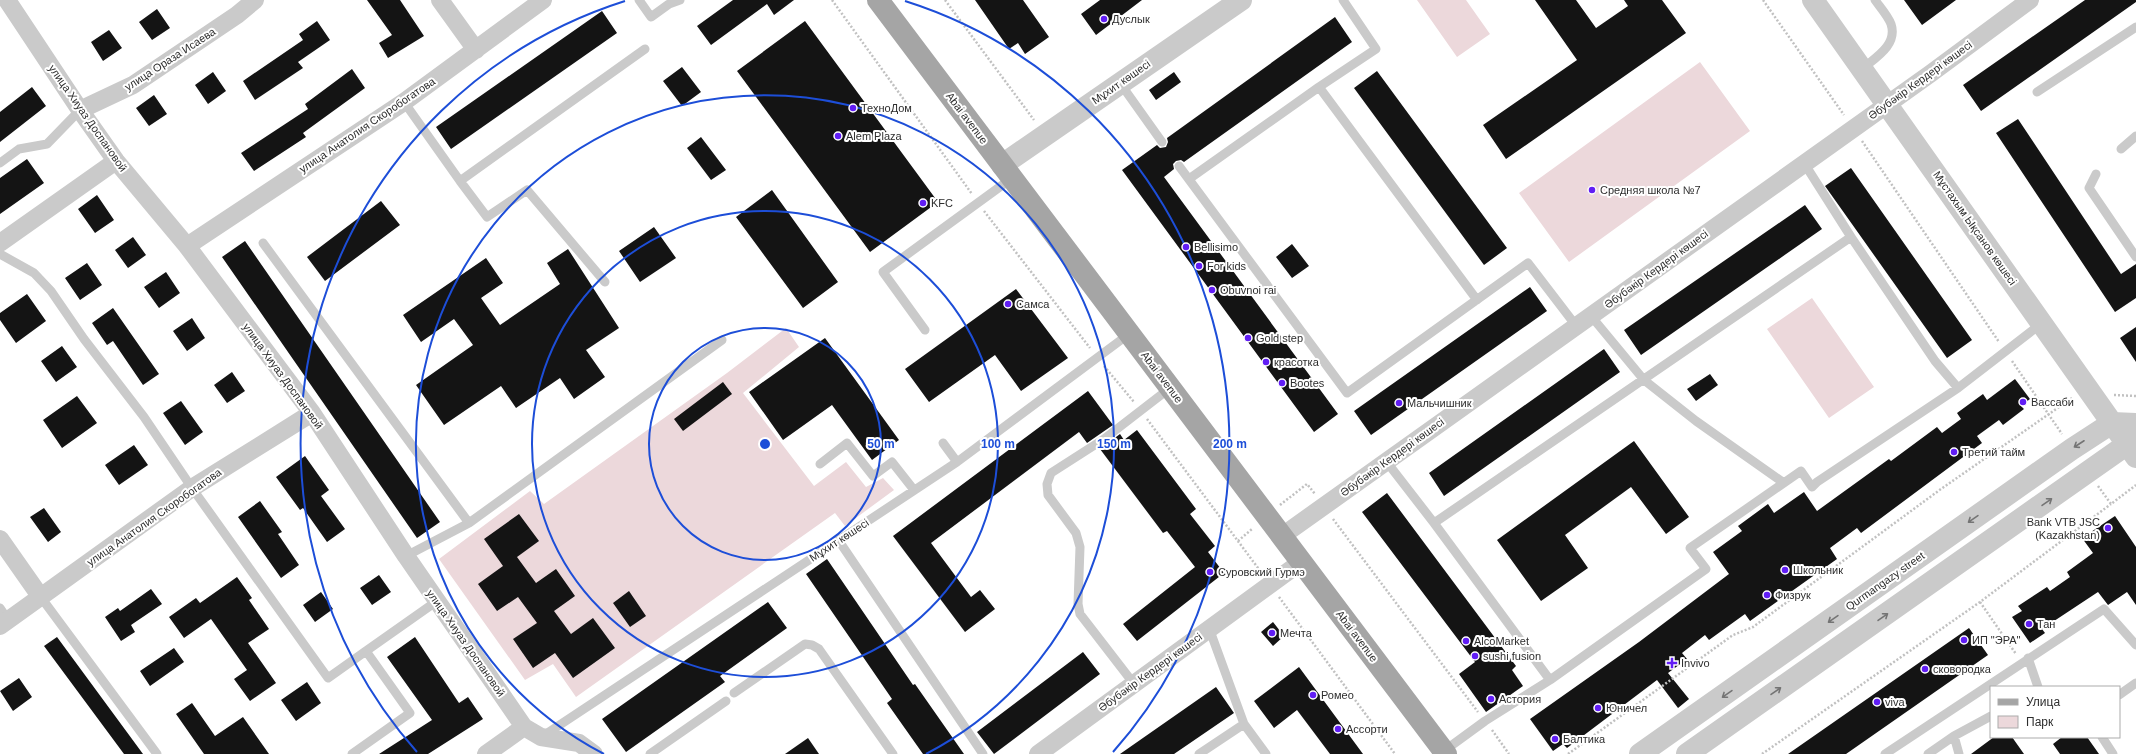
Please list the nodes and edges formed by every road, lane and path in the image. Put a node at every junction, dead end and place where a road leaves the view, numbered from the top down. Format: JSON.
{"nodes":[{"id":1,"x":7,"y":0,"type":"edge"},
{"id":2,"x":255,"y":0,"type":"edge"},
{"id":3,"x":440,"y":0,"type":"edge"},
{"id":4,"x":544,"y":0,"type":"edge"},
{"id":5,"x":639,"y":0,"type":"edge"},
{"id":6,"x":680,"y":0,"type":"edge"},
{"id":7,"x":832,"y":0,"type":"edge"},
{"id":8,"x":878,"y":0,"type":"edge"},
{"id":9,"x":945,"y":0,"type":"edge"},
{"id":10,"x":1241,"y":0,"type":"edge"},
{"id":11,"x":1343,"y":0,"type":"edge"},
{"id":12,"x":1763,"y":0,"type":"edge"},
{"id":13,"x":1813,"y":0,"type":"edge"},
{"id":14,"x":1875,"y":0,"type":"edge"},
{"id":15,"x":2030,"y":0,"type":"edge"},
{"id":16,"x":2136,"y":26,"type":"edge"},
{"id":17,"x":645,"y":49,"type":"dead end"},
{"id":18,"x":476,"y":50,"type":"junction"},
{"id":19,"x":1862,"y":69,"type":"junction"},
{"id":20,"x":1120,"y":83,"type":"junction"},
{"id":21,"x":1319,"y":87,"type":"junction"},
{"id":22,"x":2037,"y":92,"type":"dead end"},
{"id":23,"x":404,"y":102,"type":"junction"},
{"id":24,"x":1886,"y":103,"type":"junction"},
{"id":25,"x":80,"y":110,"type":"junction"},
{"id":26,"x":1035,"y":122,"type":"dead end"},
{"id":27,"x":1853,"y":128,"type":"junction"},
{"id":28,"x":2136,"y":136,"type":"edge"},
{"id":29,"x":1162,"y":142,"type":"dead end"},
{"id":30,"x":2121,"y":149,"type":"dead end"},
{"id":31,"x":116,"y":161,"type":"junction"},
{"id":32,"x":0,"y":162,"type":"edge"},
{"id":33,"x":1804,"y":163,"type":"junction"},
{"id":34,"x":1179,"y":166,"type":"dead end"},
{"id":35,"x":1007,"y":171,"type":"junction"},
{"id":36,"x":2096,"y":174,"type":"dead end"},
{"id":37,"x":1189,"y":179,"type":"junction"},
{"id":38,"x":460,"y":181,"type":"junction"},
{"id":39,"x":978,"y":202,"type":"junction"},
{"id":40,"x":1851,"y":237,"type":"junction"},
{"id":41,"x":0,"y":243,"type":"edge"},
{"id":42,"x":263,"y":243,"type":"dead end"},
{"id":43,"x":187,"y":246,"type":"junction"},
{"id":44,"x":0,"y":254,"type":"edge"},
{"id":45,"x":2136,"y":257,"type":"edge"},
{"id":46,"x":605,"y":282,"type":"dead end"},
{"id":47,"x":1477,"y":300,"type":"junction"},
{"id":48,"x":1591,"y":316,"type":"junction"},
{"id":49,"x":2042,"y":323,"type":"junction"},
{"id":50,"x":1577,"y":326,"type":"junction"},
{"id":51,"x":925,"y":330,"type":"dead end"},
{"id":52,"x":1130,"y":334,"type":"junction"},
{"id":53,"x":722,"y":340,"type":"dead end"},
{"id":54,"x":2005,"y":351,"type":"junction"},
{"id":55,"x":1097,"y":357,"type":"junction"},
{"id":56,"x":1644,"y":380,"type":"junction"},
{"id":57,"x":1170,"y":388,"type":"junction"},
{"id":58,"x":1958,"y":388,"type":"junction"},
{"id":59,"x":2092,"y":395,"type":"junction"},
{"id":60,"x":2136,"y":396,"type":"edge"},
{"id":61,"x":1141,"y":410,"type":"junction"},
{"id":62,"x":312,"y":413,"type":"junction"},
{"id":63,"x":2049,"y":414,"type":"junction"},
{"id":64,"x":2112,"y":423,"type":"junction"},
{"id":65,"x":2136,"y":424,"type":"edge"},
{"id":66,"x":943,"y":443,"type":"dead end"},
{"id":67,"x":2133,"y":447,"type":"edge"},
{"id":68,"x":2072,"y":449,"type":"junction"},
{"id":69,"x":1386,"y":461,"type":"junction"},
{"id":70,"x":957,"y":462,"type":"junction"},
{"id":71,"x":820,"y":464,"type":"dead end"},
{"id":72,"x":2089,"y":472,"type":"junction"},
{"id":73,"x":1784,"y":482,"type":"junction"},
{"id":74,"x":2136,"y":485,"type":"edge"},
{"id":75,"x":192,"y":488,"type":"junction"},
{"id":76,"x":914,"y":490,"type":"junction"},
{"id":77,"x":1316,"y":495,"type":"dead end"},
{"id":78,"x":2111,"y":504,"type":"junction"},
{"id":79,"x":1278,"y":506,"type":"dead end"},
{"id":80,"x":1331,"y":517,"type":"dead end"},
{"id":81,"x":1434,"y":522,"type":"junction"},
{"id":82,"x":469,"y":523,"type":"junction"},
{"id":83,"x":1252,"y":529,"type":"dead end"},
{"id":84,"x":1282,"y":536,"type":"junction"},
{"id":85,"x":0,"y":539,"type":"edge"},
{"id":86,"x":839,"y":541,"type":"junction"},
{"id":87,"x":1238,"y":541,"type":"junction"},
{"id":88,"x":406,"y":556,"type":"junction"},
{"id":89,"x":1301,"y":562,"type":"junction"},
{"id":90,"x":1270,"y":585,"type":"junction"},
{"id":91,"x":40,"y":596,"type":"junction"},
{"id":92,"x":436,"y":601,"type":"junction"},
{"id":93,"x":1980,"y":602,"type":"junction"},
{"id":94,"x":3,"y":618,"type":"edge"},
{"id":95,"x":1209,"y":628,"type":"junction"},
{"id":96,"x":2136,"y":645,"type":"edge"},
{"id":97,"x":366,"y":651,"type":"junction"},
{"id":98,"x":2024,"y":660,"type":"junction"},
{"id":99,"x":1550,"y":680,"type":"junction"},
{"id":100,"x":2136,"y":683,"type":"edge"},
{"id":101,"x":1134,"y":684,"type":"junction"},
{"id":102,"x":2037,"y":686,"type":"edge"},
{"id":103,"x":734,"y":693,"type":"dead end"},
{"id":104,"x":2120,"y":694,"type":"edge"},
{"id":105,"x":726,"y":701,"type":"dead end"},
{"id":106,"x":1990,"y":717,"type":"edge"},
{"id":107,"x":1485,"y":721,"type":"junction"},
{"id":108,"x":1244,"y":724,"type":"junction"},
{"id":109,"x":524,"y":727,"type":"junction"},
{"id":110,"x":1954,"y":736,"type":"junction"},
{"id":111,"x":542,"y":737,"type":"junction"},
{"id":112,"x":2103,"y":738,"type":"edge"},
{"id":113,"x":1698,"y":749,"type":"edge"},
{"id":114,"x":1445,"y":753,"type":"edge"},
{"id":115,"x":157,"y":754,"type":"edge"},
{"id":116,"x":352,"y":754,"type":"edge"},
{"id":117,"x":486,"y":754,"type":"edge"},
{"id":118,"x":594,"y":754,"type":"edge"},
{"id":119,"x":650,"y":754,"type":"edge"},
{"id":120,"x":892,"y":754,"type":"edge"},
{"id":121,"x":983,"y":754,"type":"edge"},
{"id":122,"x":1038,"y":754,"type":"edge"},
{"id":123,"x":1200,"y":754,"type":"edge"},
{"id":124,"x":1266,"y":754,"type":"edge"},
{"id":125,"x":1395,"y":754,"type":"edge"},
{"id":126,"x":1509,"y":754,"type":"edge"},
{"id":127,"x":1568,"y":754,"type":"edge"},
{"id":128,"x":1640,"y":754,"type":"edge"},
{"id":129,"x":1762,"y":754,"type":"edge"},
{"id":130,"x":1885,"y":754,"type":"edge"},
{"id":131,"x":1928,"y":754,"type":"edge"},
{"id":132,"x":1959,"y":754,"type":"edge"},
{"id":133,"x":2113,"y":754,"type":"edge"}],
"edges":[{"from":1,"to":25,"type":"street","name":"улица Хиуаз Доспановой"},
{"from":2,"to":25,"type":"street","name":"улица Ораза Исаева"},
{"from":3,"to":18,"type":"street"},
{"from":4,"to":18,"type":"street","name":"улица Анатолия Скоробогатова"},
{"from":5,"to":6,"type":"lane"},
{"from":7,"to":39,"type":"path"},
{"from":8,"to":35,"type":"main road","name":"Abai avenue"},
{"from":9,"to":26,"type":"path"},
{"from":10,"to":20,"type":"street","name":"Мұхит көшесі"},
{"from":11,"to":21,"type":"lane"},
{"from":12,"to":27,"type":"path"},
{"from":13,"to":19,"type":"street","name":"Мұстахым Ықсанов көшесі"},
{"from":14,"to":19,"type":"lane"},
{"from":15,"to":24,"type":"street","name":"Әбубәкір Кердері көшесі"},
{"from":16,"to":22,"type":"lane"},
{"from":17,"to":38,"type":"lane"},
{"from":18,"to":23,"type":"street","name":"улица Анатолия Скоробогатова"},
{"from":19,"to":24,"type":"street","name":"Мұстахым Ықсанов көшесі"},
{"from":20,"to":29,"type":"lane"},
{"from":20,"to":35,"type":"street","name":"Мұхит көшесі"},
{"from":21,"to":37,"type":"lane"},
{"from":21,"to":47,"type":"lane"},
{"from":23,"to":38,"type":"lane"},
{"from":23,"to":43,"type":"street","name":"улица Анатолия Скоробогатова"},
{"from":24,"to":27,"type":"street","name":"Әбубәкір Кердері көшесі"},
{"from":24,"to":49,"type":"street","name":"Мұстахым Ықсанов көшесі"},
{"from":25,"to":31,"type":"street","name":"улица Хиуаз Доспановой"},
{"from":25,"to":32,"type":"lane"},
{"from":27,"to":33,"type":"street","name":"Әбубәкір Кердері көшесі"},
{"from":27,"to":54,"type":"path"},
{"from":28,"to":30,"type":"lane"},
{"from":31,"to":41,"type":"street"},
{"from":31,"to":43,"type":"street","name":"улица Хиуаз Доспановой"},
{"from":33,"to":40,"type":"lane"},
{"from":33,"to":48,"type":"street","name":"Әбубәкір Кердері көшесі"},
{"from":34,"to":37,"type":"lane"},
{"from":35,"to":39,"type":"lane"},
{"from":35,"to":52,"type":"main road","name":"Abai avenue"},
{"from":36,"to":45,"type":"lane"},
{"from":37,"to":47,"type":"lane"},
{"from":38,"to":46,"type":"lane"},
{"from":39,"to":51,"type":"lane"},
{"from":39,"to":55,"type":"path"},
{"from":40,"to":56,"type":"lane"},
{"from":40,"to":58,"type":"lane"},
{"from":42,"to":82,"type":"lane"},
{"from":43,"to":62,"type":"street","name":"улица Хиуаз Доспановой"},
{"from":44,"to":75,"type":"lane"},
{"from":47,"to":50,"type":"lane"},
{"from":48,"to":50,"type":"street","name":"Әбубәкір Кердері көшесі"},
{"from":48,"to":56,"type":"lane"},
{"from":49,"to":54,"type":"lane"},
{"from":49,"to":59,"type":"street","name":"Мұстахым Ықсанов көшесі"},
{"from":50,"to":69,"type":"street","name":"Әбубәкір Кердері көшесі"},
{"from":52,"to":55,"type":"lane","name":"Мұхит көшесі"},
{"from":52,"to":57,"type":"main road","name":"Abai avenue"},
{"from":53,"to":82,"type":"lane"},
{"from":54,"to":58,"type":"lane"},
{"from":54,"to":63,"type":"path"},
{"from":55,"to":61,"type":"path"},
{"from":55,"to":70,"type":"lane","name":"Мұхит көшесі"},
{"from":56,"to":73,"type":"lane"},
{"from":56,"to":81,"type":"lane"},
{"from":57,"to":61,"type":"lane"},
{"from":57,"to":84,"type":"main road","name":"Abai avenue"},
{"from":58,"to":73,"type":"lane"},
{"from":59,"to":60,"type":"path"},
{"from":59,"to":63,"type":"path"},
{"from":59,"to":64,"type":"street","name":"Мұстахым Ықсанов көшесі"},
{"from":61,"to":87,"type":"path"},
{"from":61,"to":101,"type":"lane"},
{"from":62,"to":75,"type":"street","name":"улица Анатолия Скоробогатова"},
{"from":62,"to":88,"type":"street","name":"улица Хиуаз Доспановой"},
{"from":63,"to":68,"type":"path"},
{"from":63,"to":127,"type":"path"},
{"from":64,"to":65,"type":"street"},
{"from":64,"to":67,"type":"street","name":"Мұстахым Ықсанов көшесі"},
{"from":64,"to":68,"type":"street","name":"Qurmangazy street","one_way":true},
{"from":66,"to":70,"type":"lane"},
{"from":67,"to":72,"type":"street"},
{"from":68,"to":128,"type":"street","name":"Qurmangazy street","one_way":true},
{"from":69,"to":81,"type":"lane"},
{"from":69,"to":84,"type":"street","name":"Әбубәкір Кердері көшесі"},
{"from":70,"to":76,"type":"lane","name":"Мұхит көшесі"},
{"from":71,"to":76,"type":"lane"},
{"from":72,"to":78,"type":"path"},
{"from":113,"to":72,"type":"street","one_way":true},
{"from":73,"to":99,"type":"lane"},
{"from":74,"to":78,"type":"path"},
{"from":75,"to":91,"type":"street","name":"улица Анатолия Скоробогатова"},
{"from":75,"to":97,"type":"lane"},
{"from":76,"to":86,"type":"lane","name":"Мұхит көшесі"},
{"from":77,"to":79,"type":"path"},
{"from":78,"to":93,"type":"path"},
{"from":80,"to":107,"type":"path"},
{"from":81,"to":99,"type":"lane"},
{"from":82,"to":88,"type":"lane"},
{"from":83,"to":87,"type":"path"},
{"from":84,"to":89,"type":"main road","name":"Abai avenue"},
{"from":85,"to":91,"type":"street"},
{"from":86,"to":111,"type":"lane","name":"Мұхит көшесі"},
{"from":86,"to":121,"type":"lane"},
{"from":87,"to":90,"type":"path"},
{"from":88,"to":92,"type":"street","name":"улица Хиуаз Доспановой"},
{"from":89,"to":90,"type":"street","name":"Әбубәкір Кердері көшесі"},
{"from":89,"to":114,"type":"main road","name":"Abai avenue"},
{"from":90,"to":95,"type":"street","name":"Әбубәкір Кердері көшесі"},
{"from":90,"to":125,"type":"path"},
{"from":91,"to":94,"type":"street","name":"улица Анатолия Скоробогатова"},
{"from":91,"to":115,"type":"lane"},
{"from":92,"to":97,"type":"lane"},
{"from":92,"to":109,"type":"street","name":"улица Хиуаз Доспановой"},
{"from":93,"to":98,"type":"path"},
{"from":93,"to":129,"type":"path"},
{"from":95,"to":101,"type":"street","name":"Әбубәкір Кердері көшесі"},
{"from":95,"to":108,"type":"lane"},
{"from":96,"to":98,"type":"lane"},
{"from":97,"to":116,"type":"lane"},
{"from":98,"to":102,"type":"lane"},
{"from":98,"to":130,"type":"lane"},
{"from":99,"to":107,"type":"lane"},
{"from":100,"to":104,"type":"lane"},
{"from":101,"to":122,"type":"street","name":"Әбубәкір Кердері көшесі"},
{"from":103,"to":120,"type":"lane"},
{"from":105,"to":119,"type":"lane"},
{"from":106,"to":110,"type":"lane"},
{"from":107,"to":114,"type":"lane"},
{"from":107,"to":126,"type":"path"},
{"from":108,"to":123,"type":"lane"},
{"from":108,"to":124,"type":"lane"},
{"from":109,"to":111,"type":"street","name":"улица Хиуаз Доспановой"},
{"from":109,"to":117,"type":"street"},
{"from":110,"to":131,"type":"lane"},
{"from":110,"to":132,"type":"lane"},
{"from":111,"to":118,"type":"street","name":"улица Хиуаз Доспановой"},
{"from":112,"to":133,"type":"lane"}]}
